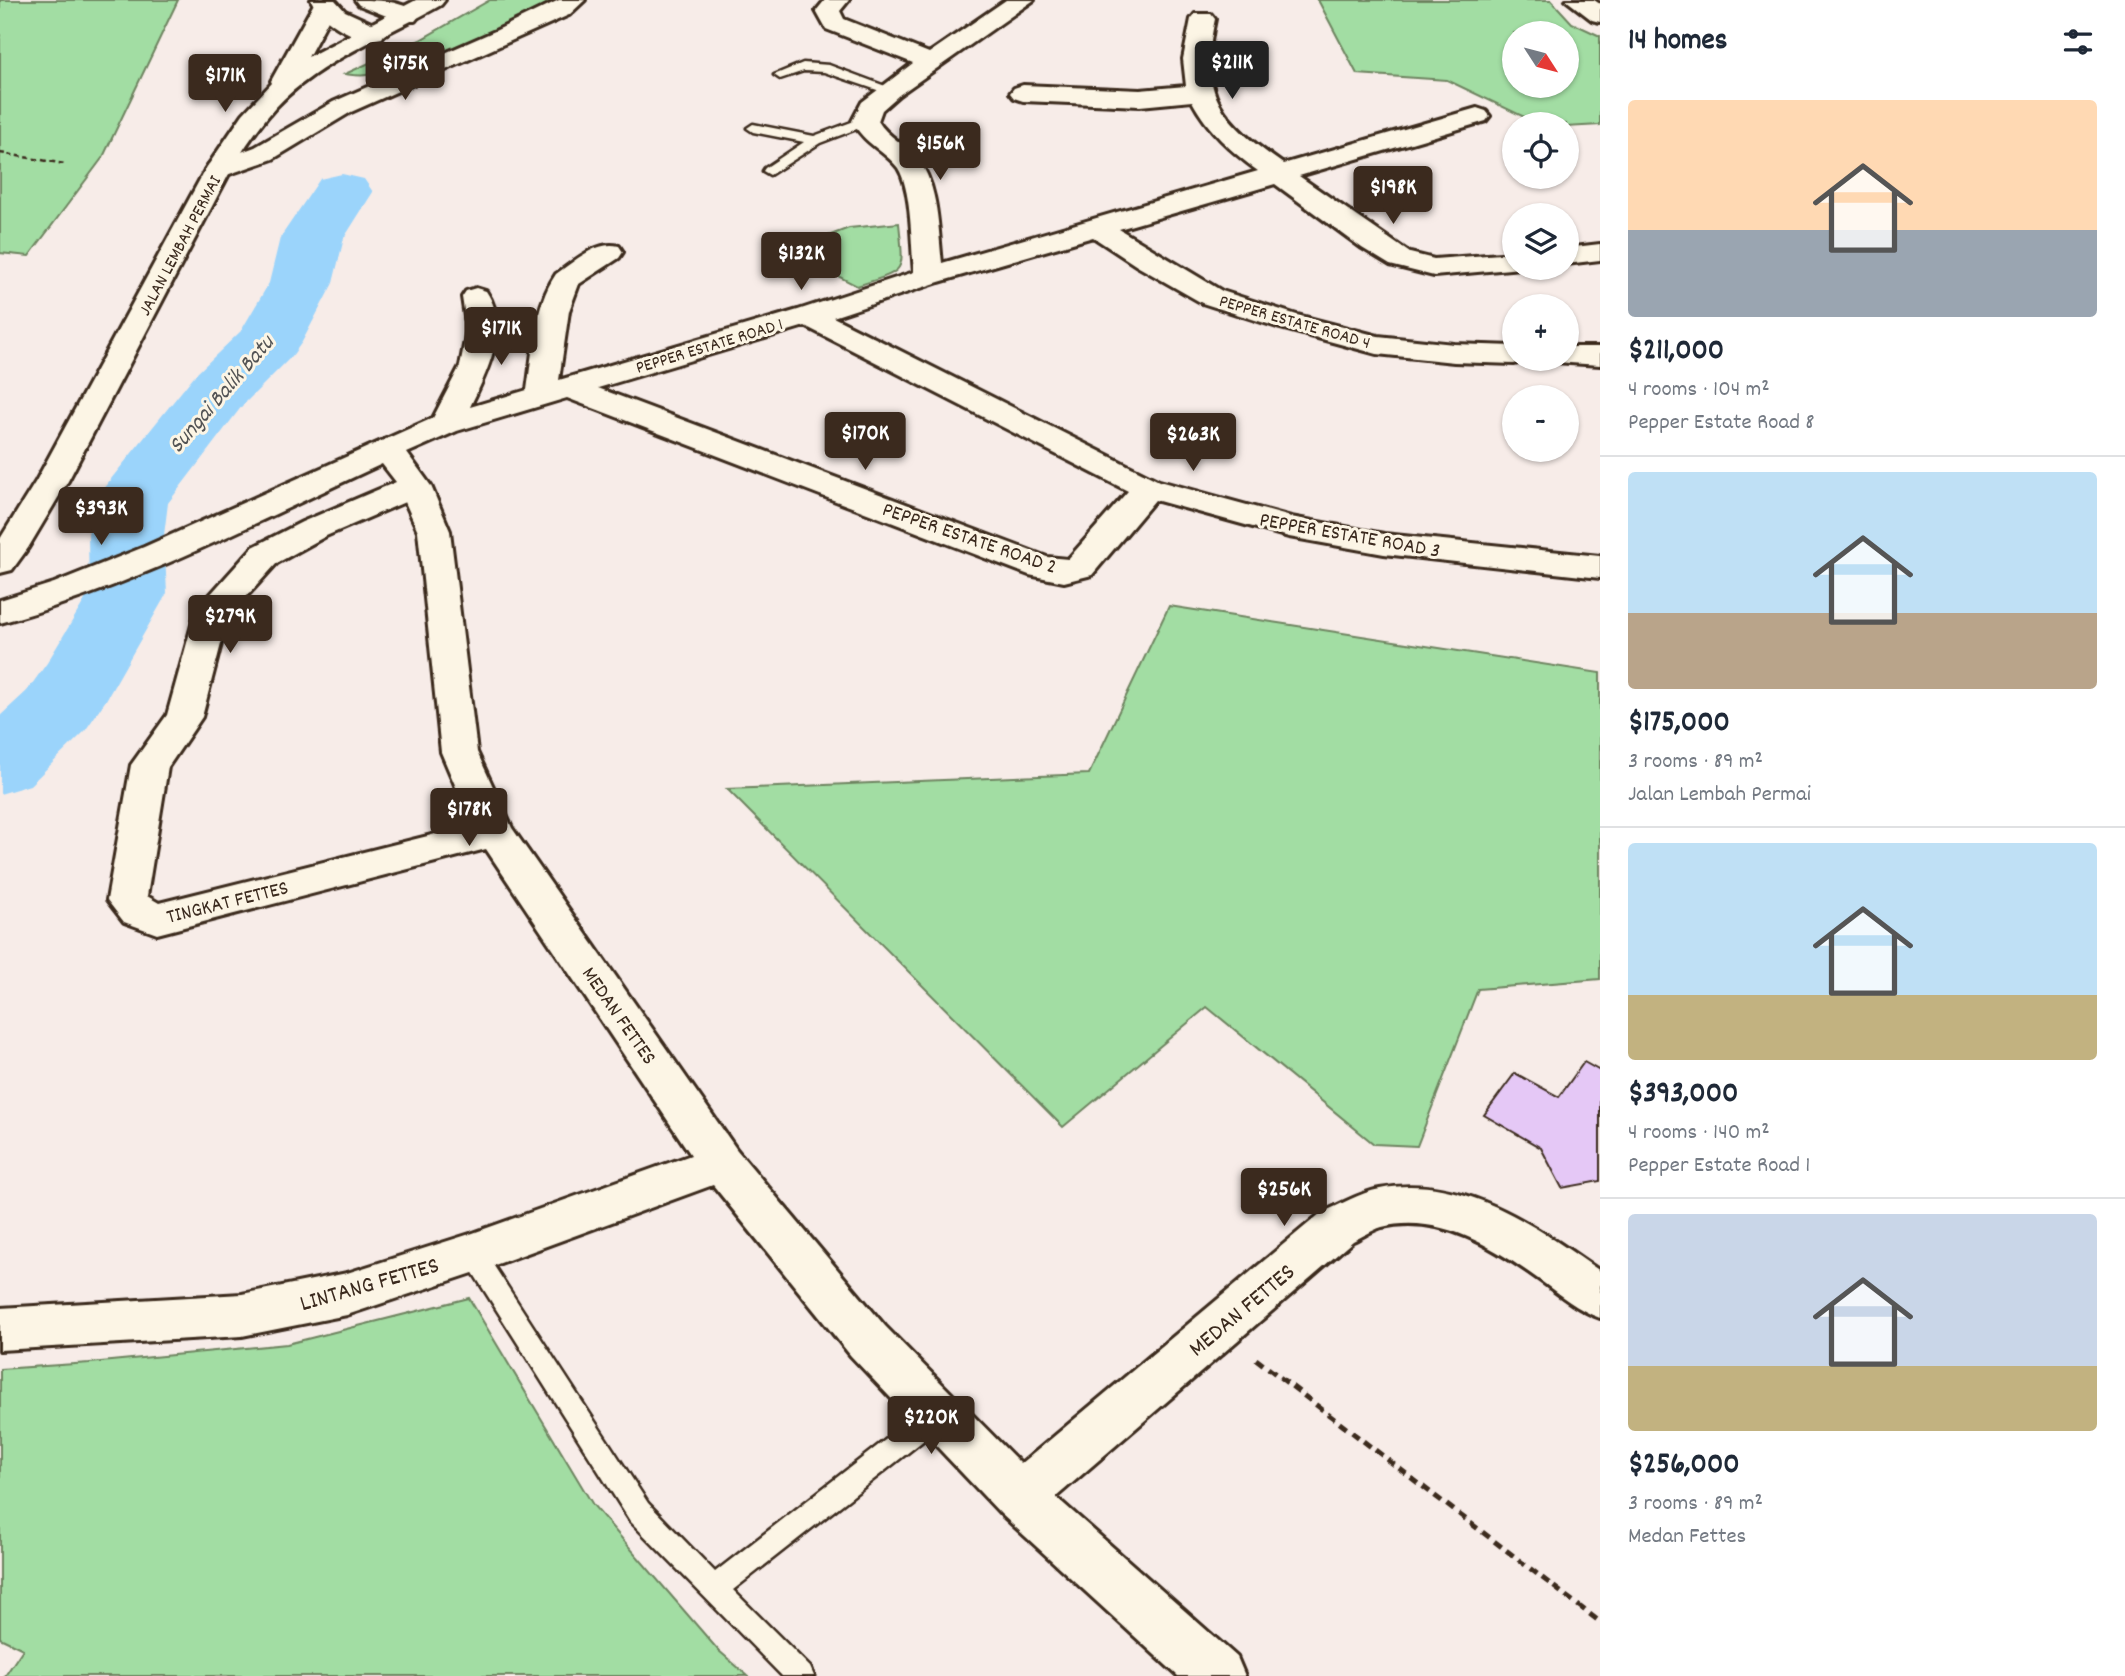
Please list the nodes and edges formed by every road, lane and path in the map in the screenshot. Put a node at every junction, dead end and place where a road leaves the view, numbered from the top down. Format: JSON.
{"nodes":[{"id":1,"x":367,"y":0,"type":"edge"},
{"id":2,"x":433,"y":0,"type":"edge"},
{"id":3,"x":573,"y":0,"type":"edge"},
{"id":4,"x":837,"y":0,"type":"edge"},
{"id":5,"x":1022,"y":0,"type":"edge"},
{"id":6,"x":1578,"y":0,"type":"edge"},
{"id":7,"x":323,"y":3,"type":"edge"},
{"id":8,"x":1600,"y":15,"type":"edge"},
{"id":9,"x":407,"y":16,"type":"junction"},
{"id":10,"x":1203,"y":19,"type":"dead end"},
{"id":11,"x":373,"y":33,"type":"junction"},
{"id":12,"x":931,"y":62,"type":"junction"},
{"id":13,"x":780,"y":75,"type":"dead end"},
{"id":14,"x":890,"y":90,"type":"junction"},
{"id":15,"x":277,"y":92,"type":"junction"},
{"id":16,"x":1023,"y":93,"type":"dead end"},
{"id":17,"x":1198,"y":93,"type":"junction"},
{"id":18,"x":1477,"y":116,"type":"dead end"},
{"id":19,"x":866,"y":121,"type":"junction"},
{"id":20,"x":753,"y":128,"type":"dead end"},
{"id":21,"x":815,"y":140,"type":"junction"},
{"id":22,"x":0,"y":153,"type":"edge"},
{"id":23,"x":65,"y":164,"type":"dead end"},
{"id":24,"x":218,"y":170,"type":"junction"},
{"id":25,"x":770,"y":171,"type":"dead end"},
{"id":26,"x":1279,"y":173,"type":"junction"},
{"id":27,"x":1096,"y":226,"type":"junction"},
{"id":28,"x":609,"y":252,"type":"dead end"},
{"id":29,"x":1600,"y":252,"type":"edge"},
{"id":30,"x":1579,"y":254,"type":"edge"},
{"id":31,"x":1502,"y":262,"type":"edge"},
{"id":32,"x":929,"y":276,"type":"junction"},
{"id":33,"x":476,"y":297,"type":"dead end"},
{"id":34,"x":808,"y":316,"type":"junction"},
{"id":35,"x":1502,"y":355,"type":"edge"},
{"id":36,"x":1579,"y":356,"type":"edge"},
{"id":37,"x":1600,"y":356,"type":"edge"},
{"id":38,"x":554,"y":391,"type":"junction"},
{"id":39,"x":446,"y":424,"type":"junction"},
{"id":40,"x":387,"y":450,"type":"junction"},
{"id":41,"x":415,"y":486,"type":"junction"},
{"id":42,"x":1148,"y":488,"type":"junction"},
{"id":43,"x":0,"y":562,"type":"edge"},
{"id":44,"x":1600,"y":567,"type":"edge"},
{"id":45,"x":0,"y":612,"type":"edge"},
{"id":46,"x":495,"y":833,"type":"junction"},
{"id":47,"x":722,"y":1163,"type":"junction"},
{"id":48,"x":473,"y":1253,"type":"junction"},
{"id":49,"x":1600,"y":1297,"type":"edge"},
{"id":50,"x":0,"y":1329,"type":"edge"},
{"id":51,"x":1287,"y":1385,"type":"dead end"},
{"id":52,"x":938,"y":1414,"type":"junction"},
{"id":53,"x":1019,"y":1497,"type":"junction"},
{"id":54,"x":714,"y":1589,"type":"junction"},
{"id":55,"x":1600,"y":1622,"type":"edge"},
{"id":56,"x":801,"y":1676,"type":"edge"},
{"id":57,"x":1217,"y":1676,"type":"edge"}],
"edges":[{"from":1,"to":9,"type":"street"},
{"from":2,"to":9,"type":"street","name":"JALAN LEMBAH PERMAI"},
{"from":3,"to":24,"type":"street"},
{"from":4,"to":12,"type":"street"},
{"from":5,"to":12,"type":"street"},
{"from":6,"to":8,"type":"street"},
{"from":7,"to":11,"type":"street"},
{"from":7,"to":15,"type":"street"},
{"from":9,"to":11,"type":"street","name":"JALAN LEMBAH PERMAI"},
{"from":10,"to":17,"type":"street"},
{"from":11,"to":15,"type":"street","name":"JALAN LEMBAH PERMAI"},
{"from":12,"to":14,"type":"street"},
{"from":13,"to":14,"type":"lane"},
{"from":14,"to":19,"type":"street"},
{"from":15,"to":24,"type":"street","name":"JALAN LEMBAH PERMAI"},
{"from":16,"to":17,"type":"street"},
{"from":17,"to":26,"type":"street"},
{"from":18,"to":26,"type":"street","name":"PEPPER ESTATE ROAD 1"},
{"from":19,"to":21,"type":"lane"},
{"from":19,"to":32,"type":"street"},
{"from":20,"to":21,"type":"lane"},
{"from":21,"to":25,"type":"lane"},
{"from":22,"to":23,"type":"path"},
{"from":24,"to":43,"type":"street","name":"JALAN LEMBAH PERMAI"},
{"from":26,"to":27,"type":"street","name":"PEPPER ESTATE ROAD 1"},
{"from":26,"to":31,"type":"street"},
{"from":27,"to":32,"type":"street","name":"PEPPER ESTATE ROAD 1"},
{"from":27,"to":35,"type":"street","name":"PEPPER ESTATE ROAD 4"},
{"from":28,"to":38,"type":"street"},
{"from":29,"to":30,"type":"street"},
{"from":32,"to":34,"type":"street","name":"PEPPER ESTATE ROAD 1"},
{"from":33,"to":39,"type":"street"},
{"from":34,"to":38,"type":"street","name":"PEPPER ESTATE ROAD 1"},
{"from":34,"to":42,"type":"street","name":"PEPPER ESTATE ROAD 3"},
{"from":36,"to":37,"type":"street"},
{"from":38,"to":39,"type":"street","name":"PEPPER ESTATE ROAD 1"},
{"from":38,"to":42,"type":"street","name":"PEPPER ESTATE ROAD 2"},
{"from":39,"to":40,"type":"street","name":"PEPPER ESTATE ROAD 1"},
{"from":40,"to":41,"type":"street","name":"MEDAN FETTES"},
{"from":40,"to":45,"type":"street","name":"PEPPER ESTATE ROAD 1"},
{"from":41,"to":46,"type":"street","name":"MEDAN FETTES"},
{"from":41,"to":46,"type":"street","name":"TINGKAT FETTES"},
{"from":42,"to":44,"type":"street","name":"PEPPER ESTATE ROAD 3"},
{"from":46,"to":47,"type":"street","name":"MEDAN FETTES"},
{"from":47,"to":48,"type":"street","name":"LINTANG FETTES"},
{"from":47,"to":52,"type":"street","name":"MEDAN FETTES"},
{"from":48,"to":50,"type":"street","name":"LINTANG FETTES"},
{"from":48,"to":54,"type":"lane"},
{"from":49,"to":53,"type":"street","name":"MEDAN FETTES"},
{"from":51,"to":55,"type":"path"},
{"from":52,"to":53,"type":"street","name":"MEDAN FETTES"},
{"from":52,"to":54,"type":"lane"},
{"from":53,"to":57,"type":"street","name":"MEDAN FETTES"},
{"from":54,"to":56,"type":"lane"}]}
